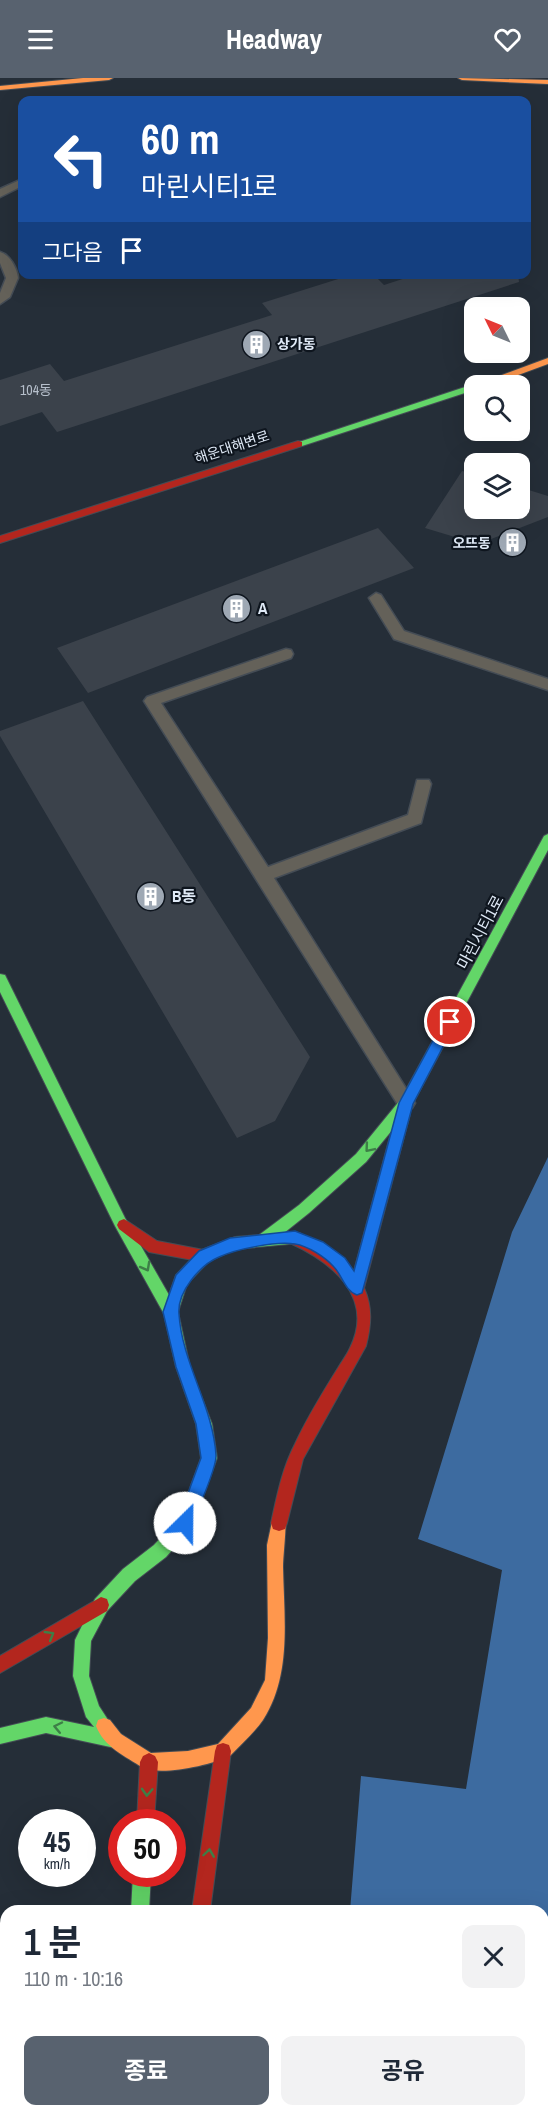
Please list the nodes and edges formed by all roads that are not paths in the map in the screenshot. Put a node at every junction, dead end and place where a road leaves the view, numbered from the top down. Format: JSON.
{"nodes":[{"id":1,"x":110,"y":78,"type":"edge"},
{"id":2,"x":462,"y":78,"type":"edge"},
{"id":3,"x":545,"y":82,"type":"edge"},
{"id":4,"x":0,"y":88,"type":"edge"},
{"id":5,"x":18,"y":184,"type":"edge"},
{"id":6,"x":0,"y":194,"type":"edge"},
{"id":7,"x":0,"y":256,"type":"edge"},
{"id":8,"x":0,"y":300,"type":"edge"},
{"id":9,"x":548,"y":361,"type":"edge"},
{"id":10,"x":508,"y":375,"type":"edge"},
{"id":11,"x":464,"y":390,"type":"edge"},
{"id":12,"x":0,"y":540,"type":"edge"},
{"id":13,"x":376,"y":598,"type":"dead end"},
{"id":14,"x":286,"y":654,"type":"dead end"},
{"id":15,"x":548,"y":685,"type":"edge"},
{"id":16,"x":423,"y":784,"type":"dead end"},
{"id":17,"x":548,"y":839,"type":"edge"},
{"id":18,"x":264,"y":875,"type":"junction"},
{"id":19,"x":0,"y":980,"type":"edge"},
{"id":20,"x":406,"y":1103,"type":"junction"},
{"id":21,"x":120,"y":1222,"type":"junction"},
{"id":22,"x":264,"y":1239,"type":"junction"},
{"id":23,"x":204,"y":1256,"type":"junction"},
{"id":24,"x":357,"y":1288,"type":"junction"},
{"id":25,"x":171,"y":1312,"type":"junction"},
{"id":26,"x":101,"y":1605,"type":"junction"},
{"id":27,"x":0,"y":1665,"type":"edge"},
{"id":28,"x":0,"y":1736,"type":"edge"},
{"id":29,"x":115,"y":1740,"type":"junction"},
{"id":30,"x":223,"y":1750,"type":"junction"},
{"id":31,"x":149,"y":1762,"type":"junction"},
{"id":32,"x":146,"y":1809,"type":"edge"},
{"id":33,"x":141,"y":1887,"type":"edge"},
{"id":34,"x":140,"y":1905,"type":"edge"},
{"id":35,"x":202,"y":1905,"type":"edge"}],
"edges":[{"from":1,"to":4,"type":"main road"},
{"from":2,"to":3,"type":"main road"},
{"from":5,"to":6,"type":"lane"},
{"from":7,"to":8,"type":"lane"},
{"from":9,"to":10,"type":"main road","name":"해운대해변로"},
{"from":11,"to":12,"type":"main road","name":"해운대해변로"},
{"from":13,"to":15,"type":"lane"},
{"from":14,"to":18,"type":"lane"},
{"from":16,"to":18,"type":"lane"},
{"from":17,"to":20,"type":"main road","name":"마린시티1로"},
{"from":18,"to":20,"type":"lane"},
{"from":19,"to":21,"type":"main road"},
{"from":20,"to":22,"type":"main road","name":"마린시티1로","one_way":true},
{"from":20,"to":24,"type":"main road","name":"마린시티1로"},
{"from":21,"to":23,"type":"main road"},
{"from":21,"to":25,"type":"main road","one_way":true},
{"from":22,"to":23,"type":"main road"},
{"from":22,"to":24,"type":"main road"},
{"from":23,"to":25,"type":"main road"},
{"from":24,"to":30,"type":"main road"},
{"from":25,"to":26,"type":"main road"},
{"from":27,"to":26,"type":"main road","one_way":true},
{"from":26,"to":29,"type":"main road"},
{"from":29,"to":28,"type":"main road","one_way":true},
{"from":29,"to":31,"type":"main road"},
{"from":30,"to":31,"type":"main road"},
{"from":35,"to":30,"type":"main road","one_way":true},
{"from":31,"to":32,"type":"main road","one_way":true},
{"from":33,"to":34,"type":"main road"}]}
